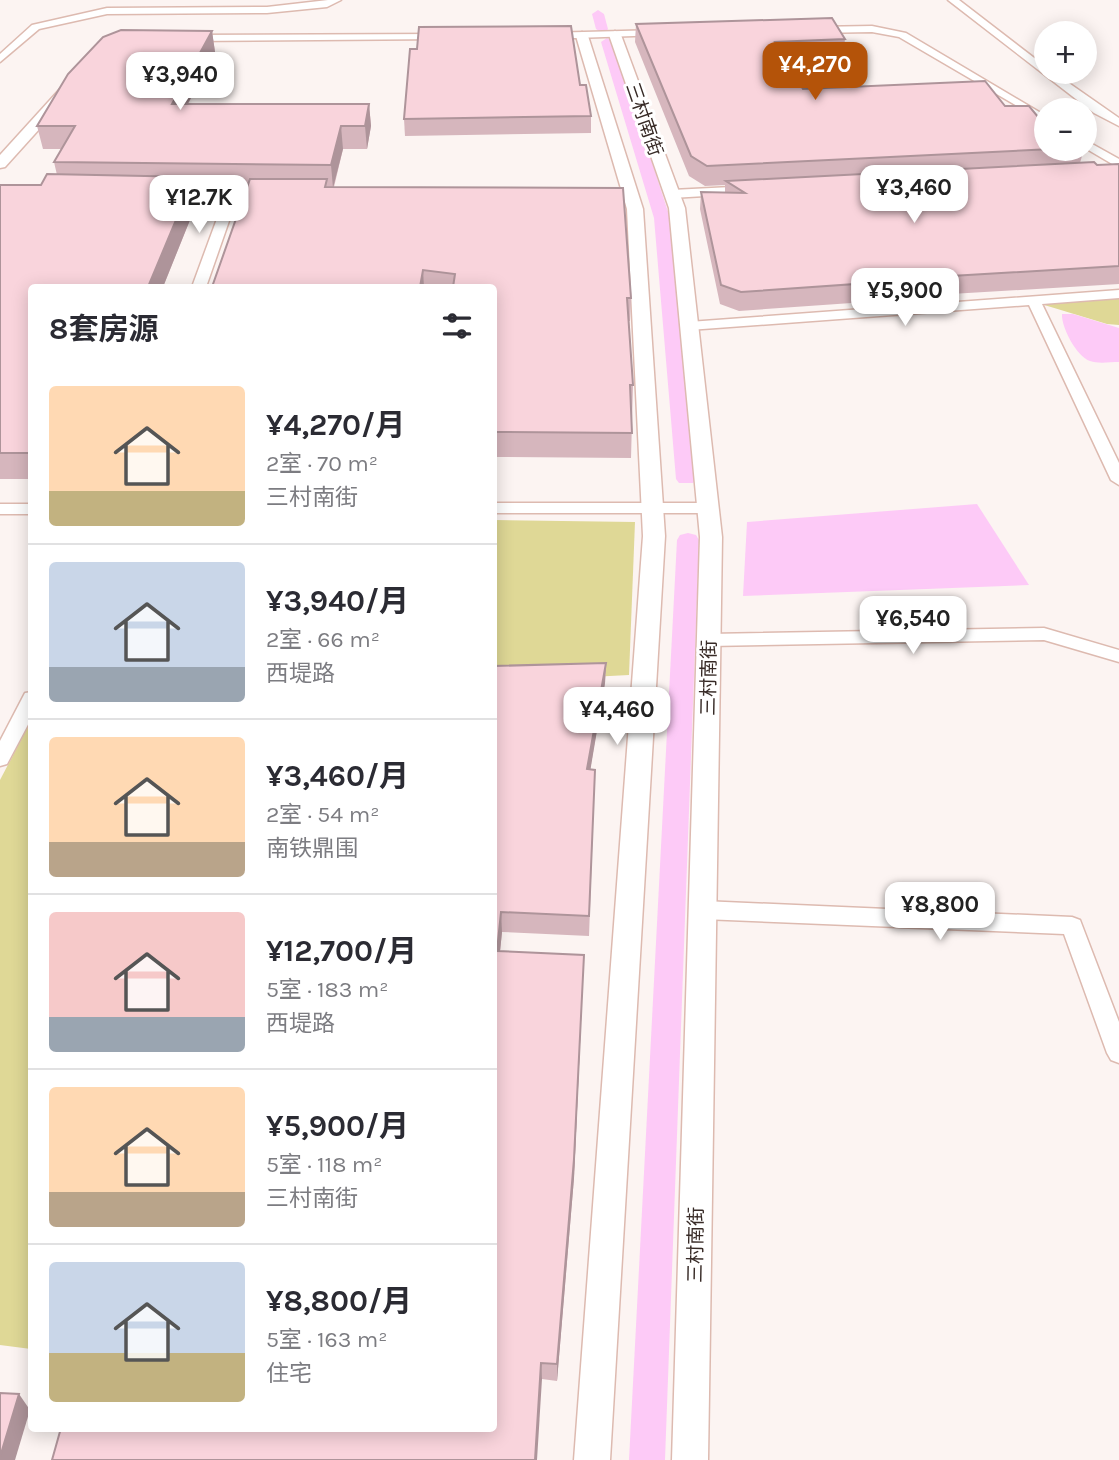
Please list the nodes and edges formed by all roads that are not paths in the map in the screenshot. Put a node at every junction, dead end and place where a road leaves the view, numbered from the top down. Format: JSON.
{"nodes":[{"id":1,"x":336,"y":0,"type":"edge"},
{"id":2,"x":953,"y":0,"type":"edge"},
{"id":3,"x":804,"y":30,"type":"edge"},
{"id":4,"x":669,"y":33,"type":"edge"},
{"id":5,"x":615,"y":35,"type":"junction"},
{"id":6,"x":530,"y":36,"type":"edge"},
{"id":7,"x":582,"y":36,"type":"junction"},
{"id":8,"x":450,"y":37,"type":"edge"},
{"id":9,"x":173,"y":38,"type":"edge"},
{"id":10,"x":0,"y":59,"type":"edge"},
{"id":11,"x":79,"y":76,"type":"edge"},
{"id":12,"x":1034,"y":113,"type":"edge"},
{"id":13,"x":1119,"y":123,"type":"edge"},
{"id":14,"x":1097,"y":151,"type":"edge"},
{"id":15,"x":0,"y":164,"type":"edge"},
{"id":16,"x":1119,"y":164,"type":"edge"},
{"id":17,"x":768,"y":190,"type":"edge"},
{"id":18,"x":166,"y":192,"type":"edge"},
{"id":19,"x":672,"y":194,"type":"junction"},
{"id":20,"x":232,"y":195,"type":"junction"},
{"id":21,"x":287,"y":195,"type":"edge"},
{"id":22,"x":200,"y":284,"type":"edge"},
{"id":23,"x":1119,"y":294,"type":"edge"},
{"id":24,"x":1034,"y":301,"type":"junction"},
{"id":25,"x":689,"y":326,"type":"junction"},
{"id":26,"x":1119,"y":480,"type":"edge"},
{"id":27,"x":497,"y":508,"type":"edge"},
{"id":28,"x":653,"y":508,"type":"junction"},
{"id":29,"x":708,"y":508,"type":"junction"},
{"id":30,"x":0,"y":509,"type":"edge"},
{"id":31,"x":28,"y":509,"type":"edge"},
{"id":32,"x":709,"y":640,"type":"junction"},
{"id":33,"x":1119,"y":656,"type":"edge"},
{"id":34,"x":28,"y":706,"type":"edge"},
{"id":35,"x":0,"y":758,"type":"edge"},
{"id":36,"x":703,"y":910,"type":"junction"},
{"id":37,"x":1119,"y":1054,"type":"edge"},
{"id":38,"x":592,"y":1460,"type":"edge"},
{"id":39,"x":690,"y":1460,"type":"edge"}],
"edges":[{"from":1,"to":10,"type":"street"},
{"from":2,"to":13,"type":"street"},
{"from":3,"to":12,"type":"street"},
{"from":4,"to":5,"type":"street"},
{"from":5,"to":7,"type":"street"},
{"from":5,"to":19,"type":"street","name":"三村南街"},
{"from":6,"to":7,"type":"street"},
{"from":7,"to":28,"type":"street","name":"三村南街"},
{"from":8,"to":9,"type":"street"},
{"from":11,"to":15,"type":"street"},
{"from":14,"to":16,"type":"street"},
{"from":17,"to":19,"type":"street"},
{"from":18,"to":20,"type":"street"},
{"from":19,"to":25,"type":"street","name":"三村南街"},
{"from":20,"to":21,"type":"street"},
{"from":20,"to":22,"type":"street"},
{"from":23,"to":24,"type":"street"},
{"from":24,"to":25,"type":"street"},
{"from":24,"to":26,"type":"street"},
{"from":25,"to":29,"type":"street","name":"三村南街"},
{"from":27,"to":28,"type":"street"},
{"from":28,"to":29,"type":"street"},
{"from":28,"to":38,"type":"street","name":"三村南街"},
{"from":29,"to":32,"type":"street","name":"三村南街"},
{"from":30,"to":31,"type":"street"},
{"from":32,"to":33,"type":"street"},
{"from":32,"to":36,"type":"street","name":"三村南街"},
{"from":34,"to":35,"type":"street"},
{"from":36,"to":37,"type":"street"},
{"from":36,"to":39,"type":"street","name":"三村南街"}]}
